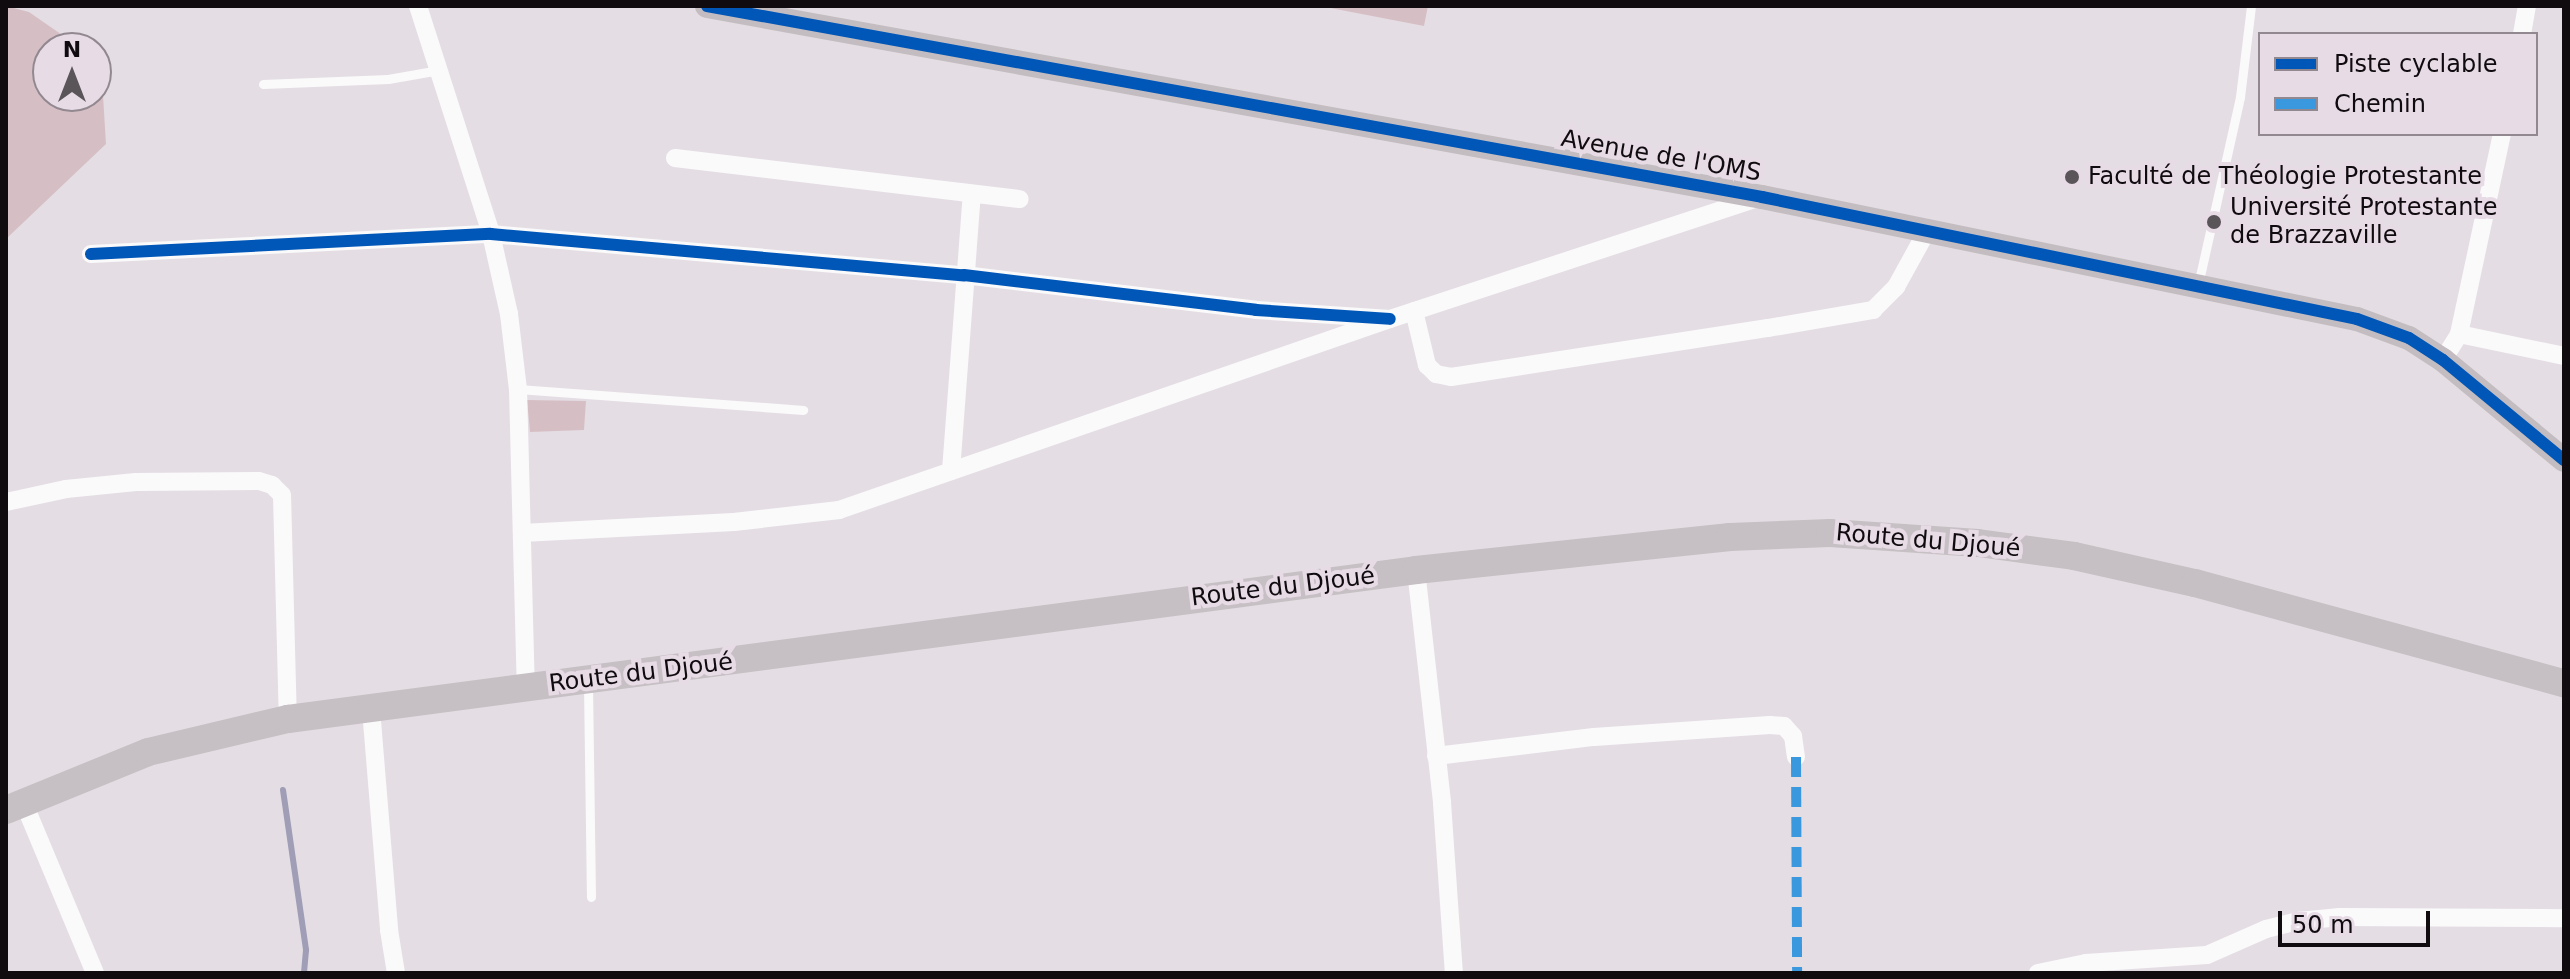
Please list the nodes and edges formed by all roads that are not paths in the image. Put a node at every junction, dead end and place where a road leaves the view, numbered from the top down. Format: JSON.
{"nodes":[{"id":1,"x":418,"y":6,"type":"edge"},
{"id":2,"x":707,"y":6,"type":"edge"},
{"id":3,"x":2251,"y":6,"type":"edge"},
{"id":4,"x":2527,"y":6,"type":"edge"},
{"id":5,"x":2522,"y":32,"type":"edge"},
{"id":6,"x":439,"y":70,"type":"junction"},
{"id":7,"x":263,"y":84,"type":"dead end"},
{"id":8,"x":2502,"y":136,"type":"edge"},
{"id":9,"x":675,"y":158,"type":"dead end"},
{"id":10,"x":972,"y":194,"type":"junction"},
{"id":11,"x":1762,"y":197,"type":"junction"},
{"id":12,"x":1020,"y":199,"type":"dead end"},
{"id":13,"x":1928,"y":229,"type":"junction"},
{"id":14,"x":491,"y":234,"type":"junction"},
{"id":15,"x":91,"y":254,"type":"dead end"},
{"id":16,"x":964,"y":275,"type":"junction"},
{"id":17,"x":2198,"y":286,"type":"junction"},
{"id":18,"x":1414,"y":311,"type":"junction"},
{"id":19,"x":1390,"y":319,"type":"junction"},
{"id":20,"x":2459,"y":334,"type":"junction"},
{"id":21,"x":2564,"y":356,"type":"edge"},
{"id":22,"x":2443,"y":360,"type":"junction"},
{"id":23,"x":518,"y":389,"type":"junction"},
{"id":24,"x":803,"y":410,"type":"dead end"},
{"id":25,"x":2564,"y":460,"type":"edge"},
{"id":26,"x":951,"y":471,"type":"junction"},
{"id":27,"x":6,"y":502,"type":"edge"},
{"id":28,"x":522,"y":533,"type":"junction"},
{"id":29,"x":1416,"y":570,"type":"junction"},
{"id":30,"x":588,"y":680,"type":"junction"},
{"id":31,"x":2564,"y":683,"type":"edge"},
{"id":32,"x":526,"y":687,"type":"junction"},
{"id":33,"x":371,"y":709,"type":"junction"},
{"id":34,"x":288,"y":719,"type":"junction"},
{"id":35,"x":1436,"y":756,"type":"junction"},
{"id":36,"x":1796,"y":757,"type":"dead end"},
{"id":37,"x":15,"y":805,"type":"edge"},
{"id":38,"x":591,"y":897,"type":"dead end"},
{"id":39,"x":2564,"y":918,"type":"edge"},
{"id":40,"x":2088,"y":968,"type":"edge"},
{"id":41,"x":95,"y":973,"type":"edge"},
{"id":42,"x":396,"y":973,"type":"edge"},
{"id":43,"x":1454,"y":973,"type":"edge"},
{"id":44,"x":2038,"y":973,"type":"edge"}],
"edges":[{"from":1,"to":6,"type":"street"},
{"from":2,"to":11,"type":"street","name":"Avenue de l'OMS"},
{"from":3,"to":17,"type":"lane"},
{"from":4,"to":5,"type":"street"},
{"from":6,"to":7,"type":"lane"},
{"from":6,"to":14,"type":"street"},
{"from":8,"to":20,"type":"street"},
{"from":9,"to":10,"type":"street"},
{"from":10,"to":12,"type":"street"},
{"from":10,"to":16,"type":"street"},
{"from":11,"to":13,"type":"street","name":"Avenue de l'OMS"},
{"from":11,"to":18,"type":"street"},
{"from":13,"to":17,"type":"street","name":"Avenue de l'OMS"},
{"from":13,"to":18,"type":"street"},
{"from":14,"to":15,"type":"street"},
{"from":14,"to":16,"type":"street"},
{"from":14,"to":23,"type":"street"},
{"from":16,"to":19,"type":"street"},
{"from":16,"to":26,"type":"street"},
{"from":17,"to":22,"type":"street","name":"Avenue de l'OMS"},
{"from":18,"to":19,"type":"street"},
{"from":19,"to":26,"type":"street"},
{"from":20,"to":21,"type":"street"},
{"from":20,"to":22,"type":"street"},
{"from":22,"to":25,"type":"street","name":"Avenue de l'OMS"},
{"from":23,"to":24,"type":"lane"},
{"from":23,"to":28,"type":"street"},
{"from":26,"to":28,"type":"street"},
{"from":27,"to":34,"type":"street"},
{"from":28,"to":32,"type":"street"},
{"from":29,"to":30,"type":"main road","name":"Route du Djoué"},
{"from":29,"to":31,"type":"main road","name":"Route du Djoué"},
{"from":29,"to":35,"type":"street"},
{"from":30,"to":32,"type":"main road","name":"Route du Djoué"},
{"from":30,"to":38,"type":"lane"},
{"from":32,"to":33,"type":"main road","name":"Route du Djoué"},
{"from":33,"to":34,"type":"main road","name":"Route du Djoué"},
{"from":33,"to":42,"type":"street"},
{"from":34,"to":37,"type":"main road","name":"Route du Djoué"},
{"from":35,"to":36,"type":"street"},
{"from":35,"to":43,"type":"street"},
{"from":37,"to":41,"type":"street"},
{"from":39,"to":40,"type":"street"},
{"from":40,"to":44,"type":"street"}]}
